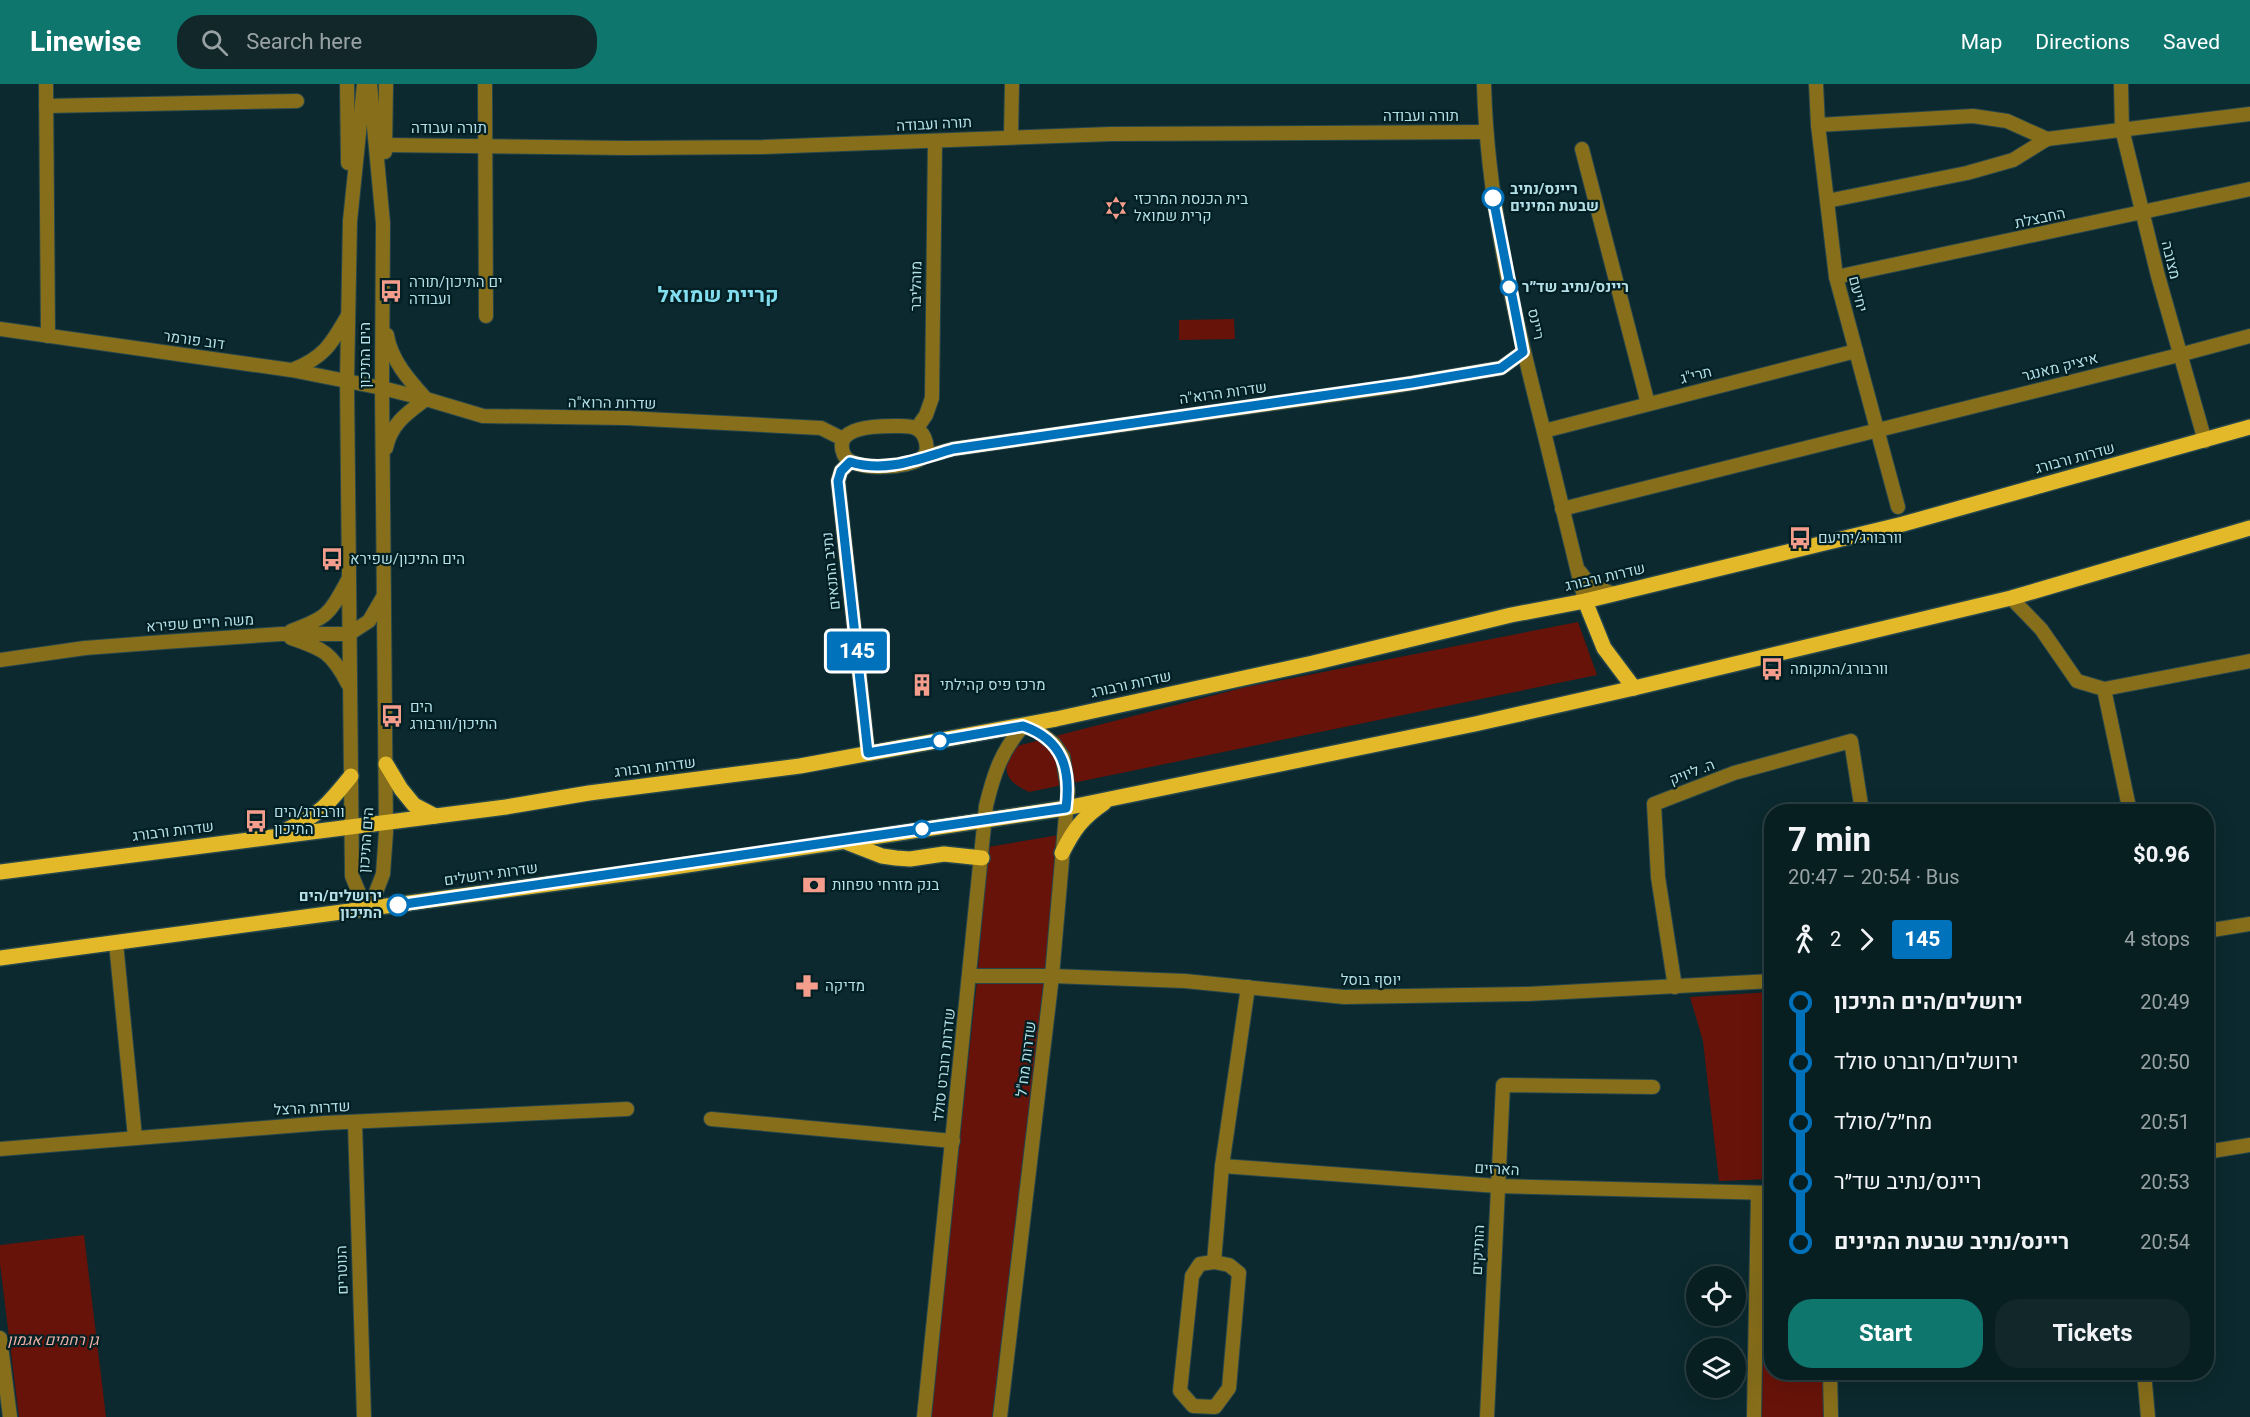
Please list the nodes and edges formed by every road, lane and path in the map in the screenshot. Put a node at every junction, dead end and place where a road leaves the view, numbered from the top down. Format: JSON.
{"nodes":[{"id":1,"x":46,"y":84,"type":"edge"},
{"id":2,"x":347,"y":84,"type":"edge"},
{"id":3,"x":364,"y":84,"type":"edge"},
{"id":4,"x":370,"y":84,"type":"edge"},
{"id":5,"x":386,"y":84,"type":"edge"},
{"id":6,"x":485,"y":84,"type":"edge"},
{"id":7,"x":1012,"y":84,"type":"edge"},
{"id":8,"x":1484,"y":84,"type":"edge"},
{"id":9,"x":1816,"y":84,"type":"edge"},
{"id":10,"x":2121,"y":84,"type":"edge"},
{"id":11,"x":297,"y":101,"type":"dead end"},
{"id":12,"x":46,"y":106,"type":"junction"},
{"id":13,"x":2250,"y":114,"type":"edge"},
{"id":14,"x":1818,"y":125,"type":"junction"},
{"id":15,"x":2122,"y":129,"type":"junction"},
{"id":16,"x":1485,"y":132,"type":"junction"},
{"id":17,"x":1011,"y":136,"type":"junction"},
{"id":18,"x":2047,"y":139,"type":"junction"},
{"id":19,"x":935,"y":141,"type":"junction"},
{"id":20,"x":385,"y":145,"type":"junction"},
{"id":21,"x":485,"y":145,"type":"junction"},
{"id":22,"x":1582,"y":149,"type":"dead end"},
{"id":23,"x":2250,"y":189,"type":"edge"},
{"id":24,"x":1827,"y":201,"type":"junction"},
{"id":25,"x":2142,"y":213,"type":"junction"},
{"id":26,"x":350,"y":221,"type":"junction"},
{"id":27,"x":382,"y":223,"type":"junction"},
{"id":28,"x":1836,"y":277,"type":"junction"},
{"id":29,"x":382,"y":309,"type":"junction"},
{"id":30,"x":348,"y":315,"type":"junction"},
{"id":31,"x":486,"y":315,"type":"dead end"},
{"id":32,"x":0,"y":329,"type":"edge"},
{"id":33,"x":48,"y":336,"type":"junction"},
{"id":34,"x":2250,"y":336,"type":"edge"},
{"id":35,"x":1856,"y":351,"type":"junction"},
{"id":36,"x":1523,"y":352,"type":"junction"},
{"id":37,"x":2179,"y":355,"type":"junction"},
{"id":38,"x":291,"y":370,"type":"junction"},
{"id":39,"x":347,"y":381,"type":"junction"},
{"id":40,"x":382,"y":388,"type":"junction"},
{"id":41,"x":426,"y":399,"type":"junction"},
{"id":42,"x":1648,"y":404,"type":"junction"},
{"id":43,"x":2250,"y":427,"type":"edge"},
{"id":44,"x":917,"y":428,"type":"junction"},
{"id":45,"x":1877,"y":429,"type":"junction"},
{"id":46,"x":1544,"y":431,"type":"junction"},
{"id":47,"x":843,"y":440,"type":"junction"},
{"id":48,"x":2205,"y":441,"type":"junction"},
{"id":49,"x":923,"y":457,"type":"junction"},
{"id":50,"x":850,"y":462,"type":"junction"},
{"id":51,"x":383,"y":463,"type":"junction"},
{"id":52,"x":1898,"y":507,"type":"dead end"},
{"id":53,"x":1562,"y":508,"type":"junction"},
{"id":54,"x":2250,"y":528,"type":"edge"},
{"id":55,"x":1577,"y":568,"type":"junction"},
{"id":56,"x":349,"y":577,"type":"junction"},
{"id":57,"x":1614,"y":594,"type":"junction"},
{"id":58,"x":384,"y":595,"type":"junction"},
{"id":59,"x":2011,"y":598,"type":"junction"},
{"id":60,"x":1585,"y":601,"type":"junction"},
{"id":61,"x":281,"y":634,"type":"junction"},
{"id":62,"x":349,"y":634,"type":"junction"},
{"id":63,"x":0,"y":660,"type":"edge"},
{"id":64,"x":2250,"y":661,"type":"edge"},
{"id":65,"x":350,"y":688,"type":"junction"},
{"id":66,"x":1634,"y":688,"type":"junction"},
{"id":67,"x":2104,"y":689,"type":"junction"},
{"id":68,"x":1023,"y":726,"type":"junction"},
{"id":69,"x":868,"y":753,"type":"junction"},
{"id":70,"x":386,"y":764,"type":"junction"},
{"id":71,"x":351,"y":776,"type":"junction"},
{"id":72,"x":1109,"y":799,"type":"junction"},
{"id":73,"x":1861,"y":804,"type":"edge"},
{"id":74,"x":2128,"y":804,"type":"edge"},
{"id":75,"x":1066,"y":808,"type":"junction"},
{"id":76,"x":435,"y":816,"type":"junction"},
{"id":77,"x":986,"y":819,"type":"junction"},
{"id":78,"x":386,"y":822,"type":"junction"},
{"id":79,"x":350,"y":826,"type":"junction"},
{"id":80,"x":272,"y":836,"type":"junction"},
{"id":81,"x":843,"y":841,"type":"junction"},
{"id":82,"x":1062,"y":853,"type":"junction"},
{"id":83,"x":982,"y":858,"type":"junction"},
{"id":84,"x":0,"y":872,"type":"edge"},
{"id":85,"x":369,"y":910,"type":"junction"},
{"id":86,"x":2250,"y":924,"type":"edge"},
{"id":87,"x":2214,"y":930,"type":"edge"},
{"id":88,"x":116,"y":943,"type":"junction"},
{"id":89,"x":0,"y":958,"type":"edge"},
{"id":90,"x":970,"y":976,"type":"junction"},
{"id":91,"x":1052,"y":976,"type":"junction"},
{"id":92,"x":1764,"y":981,"type":"edge"},
{"id":93,"x":1248,"y":987,"type":"junction"},
{"id":94,"x":1675,"y":987,"type":"junction"},
{"id":95,"x":1653,"y":1087,"type":"dead end"},
{"id":96,"x":627,"y":1109,"type":"dead end"},
{"id":97,"x":711,"y":1119,"type":"dead end"},
{"id":98,"x":355,"y":1123,"type":"junction"},
{"id":99,"x":135,"y":1137,"type":"junction"},
{"id":100,"x":953,"y":1141,"type":"junction"},
{"id":101,"x":2250,"y":1145,"type":"edge"},
{"id":102,"x":0,"y":1149,"type":"edge"},
{"id":103,"x":2214,"y":1151,"type":"edge"},
{"id":104,"x":1222,"y":1166,"type":"junction"},
{"id":105,"x":1498,"y":1186,"type":"junction"},
{"id":106,"x":1764,"y":1193,"type":"edge"},
{"id":107,"x":1764,"y":1213,"type":"edge"},
{"id":108,"x":1214,"y":1262,"type":"junction"},
{"id":109,"x":0,"y":1338,"type":"edge"},
{"id":110,"x":1830,"y":1380,"type":"edge"},
{"id":111,"x":2145,"y":1380,"type":"edge"},
{"id":112,"x":1192,"y":1411,"type":"edge"},
{"id":113,"x":10,"y":1417,"type":"edge"},
{"id":114,"x":364,"y":1417,"type":"edge"},
{"id":115,"x":924,"y":1417,"type":"edge"},
{"id":116,"x":1000,"y":1417,"type":"edge"},
{"id":117,"x":1487,"y":1417,"type":"edge"},
{"id":118,"x":1754,"y":1417,"type":"edge"},
{"id":119,"x":1831,"y":1417,"type":"edge"},
{"id":120,"x":2148,"y":1417,"type":"edge"}],
"edges":[{"from":1,"to":12,"type":"street"},
{"from":2,"to":26,"type":"street"},
{"from":3,"to":26,"type":"street","name":"הים התיכון"},
{"from":4,"to":27,"type":"street","name":"הים התיכון"},
{"from":5,"to":20,"type":"street"},
{"from":6,"to":21,"type":"street"},
{"from":7,"to":17,"type":"street"},
{"from":8,"to":16,"type":"street","name":"ריינס"},
{"from":9,"to":14,"type":"street","name":"יחיעם"},
{"from":10,"to":15,"type":"street","name":"מצובה"},
{"from":11,"to":12,"type":"street"},
{"from":12,"to":33,"type":"street"},
{"from":13,"to":15,"type":"street"},
{"from":14,"to":18,"type":"street"},
{"from":14,"to":24,"type":"street","name":"יחיעם"},
{"from":15,"to":18,"type":"street"},
{"from":15,"to":25,"type":"street","name":"מצובה"},
{"from":16,"to":17,"type":"street","name":"תורה ועבודה"},
{"from":16,"to":36,"type":"street","name":"ריינס"},
{"from":17,"to":19,"type":"street","name":"תורה ועבודה"},
{"from":18,"to":24,"type":"street"},
{"from":19,"to":21,"type":"street","name":"תורה ועבודה"},
{"from":19,"to":44,"type":"street","name":"מוהליבר"},
{"from":20,"to":21,"type":"street","name":"תורה ועבודה"},
{"from":20,"to":27,"type":"street"},
{"from":21,"to":31,"type":"street"},
{"from":22,"to":42,"type":"street"},
{"from":23,"to":25,"type":"street","name":"החבצלת"},
{"from":24,"to":28,"type":"street","name":"יחיעם"},
{"from":25,"to":28,"type":"street","name":"החבצלת"},
{"from":25,"to":37,"type":"street","name":"מצובה"},
{"from":26,"to":30,"type":"street","name":"הים התיכון"},
{"from":27,"to":29,"type":"street","name":"הים התיכון"},
{"from":28,"to":35,"type":"street","name":"יחיעם"},
{"from":29,"to":40,"type":"street","name":"הים התיכון"},
{"from":29,"to":41,"type":"street"},
{"from":30,"to":38,"type":"street"},
{"from":30,"to":39,"type":"street","name":"הים התיכון"},
{"from":32,"to":33,"type":"street","name":"דוב פורמר"},
{"from":33,"to":38,"type":"street","name":"דוב פורמר"},
{"from":34,"to":37,"type":"street","name":"איציק מאנגר"},
{"from":35,"to":42,"type":"street","name":"תרי\"ג"},
{"from":35,"to":45,"type":"street","name":"יחיעם"},
{"from":36,"to":46,"type":"street","name":"ריינס"},
{"from":36,"to":49,"type":"street","name":"שדרות הרוא\"ה"},
{"from":37,"to":45,"type":"street","name":"איציק מאנגר"},
{"from":37,"to":48,"type":"street","name":"מצובה"},
{"from":38,"to":39,"type":"street","name":"דוב פורמר"},
{"from":39,"to":40,"type":"street","name":"דוב פורמר"},
{"from":39,"to":56,"type":"street","name":"הים התיכון"},
{"from":40,"to":41,"type":"street","name":"שדרות הרוא\"ה"},
{"from":40,"to":51,"type":"street","name":"הים התיכון"},
{"from":41,"to":47,"type":"street","name":"שדרות הרוא\"ה"},
{"from":41,"to":51,"type":"street"},
{"from":42,"to":46,"type":"street","name":"תרי\"ג"},
{"from":43,"to":48,"type":"main road","name":"שדרות ורבורג"},
{"from":44,"to":47,"type":"street"},
{"from":44,"to":49,"type":"street"},
{"from":45,"to":52,"type":"street","name":"יחיעם"},
{"from":45,"to":53,"type":"street","name":"איציק מאנגר"},
{"from":46,"to":53,"type":"street","name":"ריינס"},
{"from":47,"to":50,"type":"street"},
{"from":48,"to":57,"type":"main road","name":"שדרות ורבורג"},
{"from":49,"to":50,"type":"street","name":"שדרות הרוא\"ה"},
{"from":50,"to":69,"type":"street","name":"נתיב התנאים"},
{"from":51,"to":58,"type":"street","name":"הים התיכון"},
{"from":53,"to":55,"type":"street","name":"ריינס"},
{"from":54,"to":59,"type":"main road"},
{"from":55,"to":57,"type":"street"},
{"from":55,"to":60,"type":"street","name":"ריינס"},
{"from":56,"to":61,"type":"street"},
{"from":56,"to":62,"type":"street","name":"הים התיכון"},
{"from":57,"to":60,"type":"main road","name":"שדרות ורבורג"},
{"from":58,"to":62,"type":"street"},
{"from":58,"to":70,"type":"street","name":"הים התיכון"},
{"from":59,"to":66,"type":"main road"},
{"from":59,"to":67,"type":"street"},
{"from":60,"to":66,"type":"main road","name":"ריינס"},
{"from":60,"to":68,"type":"main road","name":"שדרות ורבורג"},
{"from":61,"to":62,"type":"street","name":"משה חיים שפירא"},
{"from":61,"to":63,"type":"street","name":"משה חיים שפירא"},
{"from":61,"to":65,"type":"street"},
{"from":62,"to":65,"type":"street","name":"הים התיכון"},
{"from":64,"to":67,"type":"street"},
{"from":65,"to":71,"type":"street","name":"הים התיכון"},
{"from":66,"to":72,"type":"main road"},
{"from":67,"to":74,"type":"street"},
{"from":68,"to":69,"type":"main road","name":"שדרות ורבורג"},
{"from":68,"to":75,"type":"street","name":"שדרות מח\"ל"},
{"from":68,"to":77,"type":"street","name":"שדרות רוברט סולד"},
{"from":69,"to":76,"type":"main road","name":"שדרות ורבורג"},
{"from":70,"to":76,"type":"main road"},
{"from":70,"to":78,"type":"street","name":"הים התיכון"},
{"from":71,"to":79,"type":"street","name":"הים התיכון"},
{"from":71,"to":80,"type":"main road"},
{"from":72,"to":75,"type":"main road"},
{"from":72,"to":82,"type":"main road"},
{"from":73,"to":94,"type":"street","name":"ה. ליויק"},
{"from":75,"to":77,"type":"main road"},
{"from":75,"to":82,"type":"street","name":"שדרות מח\"ל"},
{"from":76,"to":78,"type":"main road","name":"שדרות ורבורג"},
{"from":77,"to":81,"type":"main road","name":"שדרות ירושלים"},
{"from":77,"to":83,"type":"street","name":"שדרות רוברט סולד"},
{"from":78,"to":79,"type":"main road","name":"שדרות ורבורג"},
{"from":78,"to":85,"type":"street","name":"הים התיכון"},
{"from":79,"to":80,"type":"main road","name":"שדרות ורבורג"},
{"from":79,"to":85,"type":"street","name":"הים התיכון"},
{"from":80,"to":84,"type":"main road","name":"שדרות ורבורג"},
{"from":81,"to":83,"type":"main road"},
{"from":81,"to":85,"type":"main road","name":"שדרות ירושלים"},
{"from":82,"to":91,"type":"street","name":"שדרות מח\"ל"},
{"from":83,"to":90,"type":"street","name":"שדרות רוברט סולד"},
{"from":85,"to":88,"type":"main road","name":"שדרות ירושלים"},
{"from":86,"to":87,"type":"street"},
{"from":88,"to":89,"type":"main road","name":"שדרות ירושלים"},
{"from":88,"to":99,"type":"street"},
{"from":90,"to":91,"type":"street","name":"יוסף בוסל"},
{"from":90,"to":100,"type":"street","name":"שדרות רוברט סולד"},
{"from":91,"to":93,"type":"street","name":"יוסף בוסל"},
{"from":91,"to":116,"type":"street","name":"שדרות מח\"ל"},
{"from":92,"to":94,"type":"street","name":"יוסף בוסל"},
{"from":93,"to":94,"type":"street","name":"יוסף בוסל"},
{"from":93,"to":104,"type":"street"},
{"from":95,"to":105,"type":"street","name":"הותיקים"},
{"from":96,"to":98,"type":"street","name":"שדרות הרצל"},
{"from":97,"to":100,"type":"street"},
{"from":98,"to":99,"type":"street","name":"שדרות הרצל"},
{"from":98,"to":114,"type":"street","name":"הנוטרים"},
{"from":99,"to":102,"type":"street","name":"שדרות הרצל"},
{"from":100,"to":115,"type":"street","name":"שדרות רוברט סולד"},
{"from":101,"to":103,"type":"street"},
{"from":104,"to":105,"type":"street","name":"הארזים"},
{"from":104,"to":108,"type":"street"},
{"from":105,"to":106,"type":"street","name":"הארזים"},
{"from":105,"to":117,"type":"street","name":"הותיקים"},
{"from":107,"to":118,"type":"street"},
{"from":108,"to":112,"type":"street"},
{"from":108,"to":112,"type":"street"},
{"from":109,"to":113,"type":"street"},
{"from":110,"to":119,"type":"street"},
{"from":111,"to":120,"type":"street"}]}
